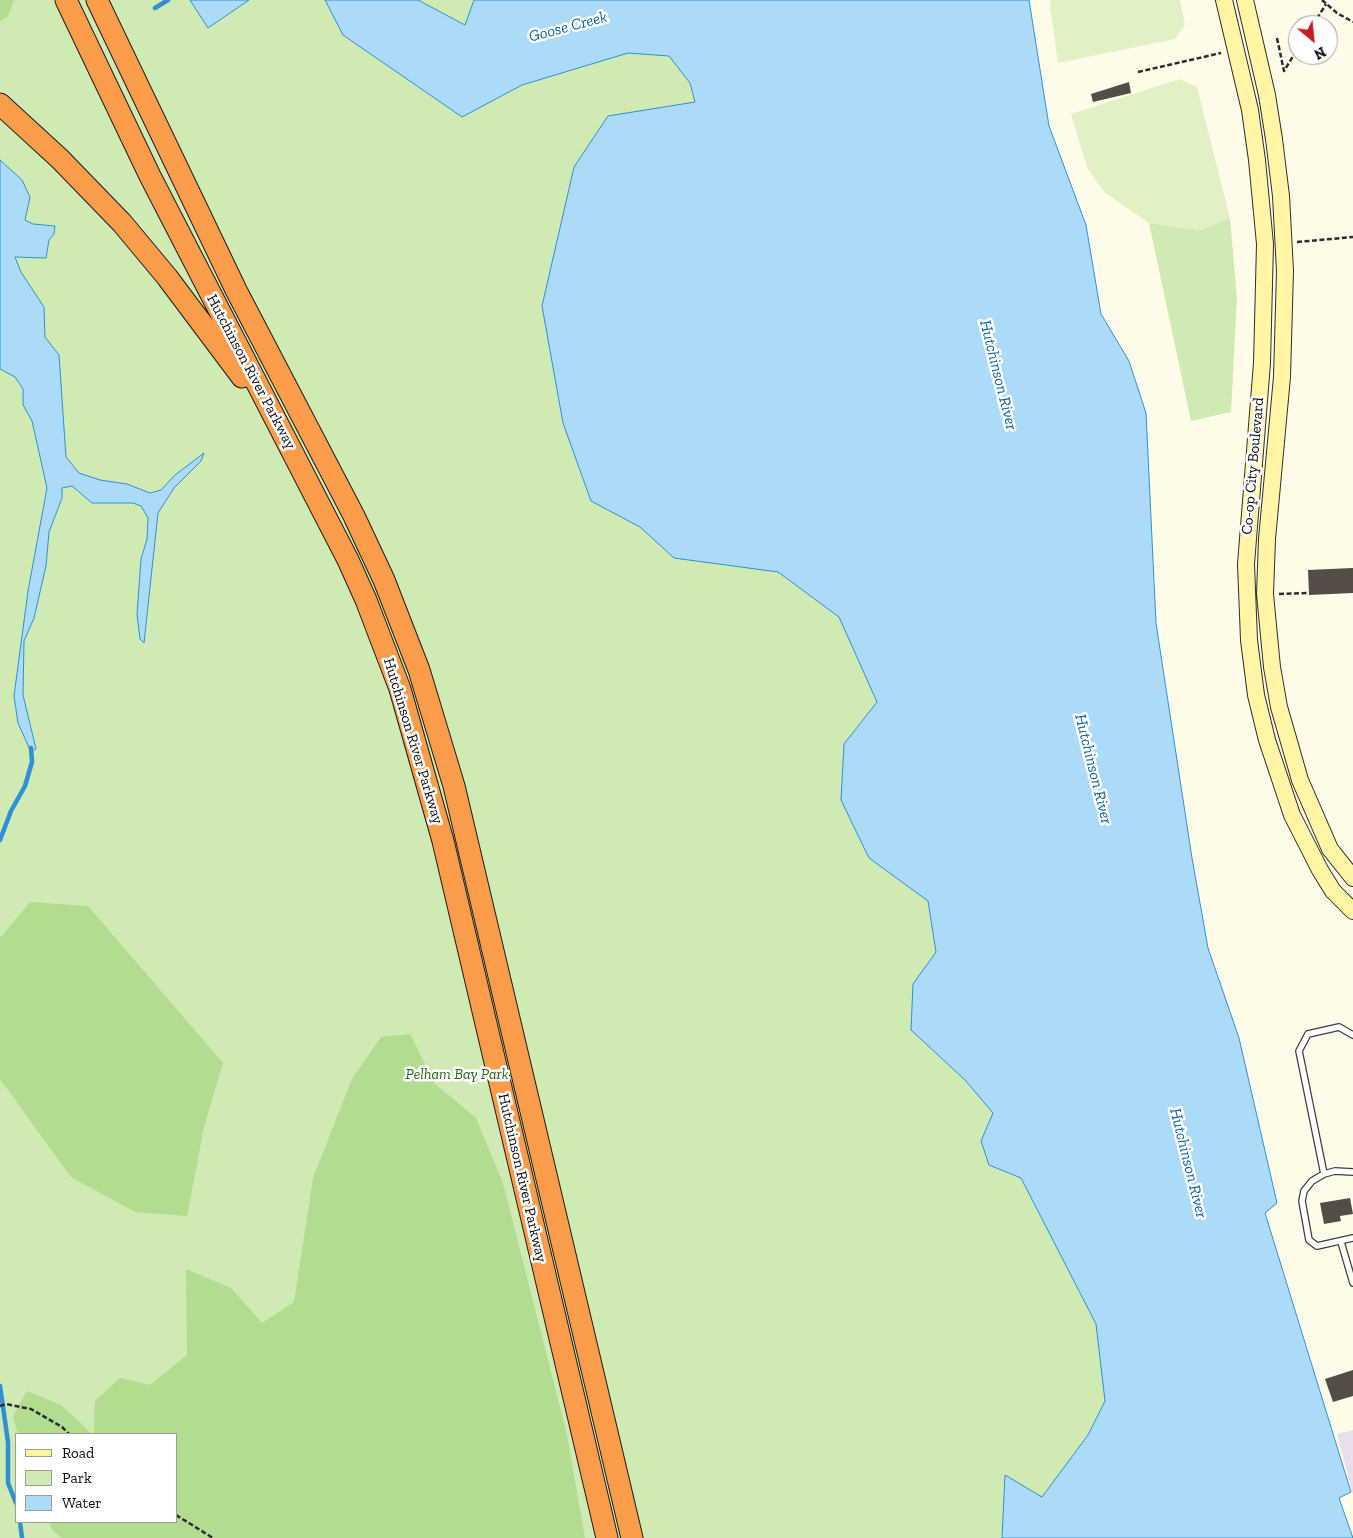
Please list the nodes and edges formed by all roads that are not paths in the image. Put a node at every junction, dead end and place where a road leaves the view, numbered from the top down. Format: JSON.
{"nodes":[{"id":1,"x":66,"y":0,"type":"edge"},
{"id":2,"x":97,"y":0,"type":"edge"},
{"id":3,"x":1224,"y":0,"type":"edge"},
{"id":4,"x":1245,"y":0,"type":"edge"},
{"id":5,"x":0,"y":104,"type":"edge"},
{"id":6,"x":1265,"y":242,"type":"junction"},
{"id":7,"x":1283,"y":242,"type":"junction"},
{"id":8,"x":274,"y":416,"type":"junction"},
{"id":9,"x":1353,"y":878,"type":"edge"},
{"id":10,"x":1353,"y":911,"type":"edge"},
{"id":11,"x":1353,"y":1035,"type":"edge"},
{"id":12,"x":1353,"y":1172,"type":"edge"},
{"id":13,"x":1324,"y":1174,"type":"junction"},
{"id":14,"x":1353,"y":1238,"type":"edge"},
{"id":15,"x":1341,"y":1242,"type":"junction"},
{"id":16,"x":1353,"y":1283,"type":"edge"},
{"id":17,"x":607,"y":1538,"type":"edge"},
{"id":18,"x":632,"y":1538,"type":"edge"}],
"edges":[{"from":1,"to":8,"type":"highway","name":"Hutchinson River Parkway"},
{"from":2,"to":18,"type":"highway","name":"Hutchinson River Parkway"},
{"from":3,"to":6,"type":"main road","name":"Co-op City Boulevard"},
{"from":4,"to":7,"type":"main road","name":"Co-op City Boulevard"},
{"from":5,"to":8,"type":"highway"},
{"from":6,"to":7,"type":"main road"},
{"from":6,"to":10,"type":"main road","name":"Co-op City Boulevard"},
{"from":7,"to":9,"type":"main road","name":"Co-op City Boulevard"},
{"from":8,"to":17,"type":"highway","name":"Hutchinson River Parkway"},
{"from":11,"to":13,"type":"lane"},
{"from":12,"to":13,"type":"lane"},
{"from":13,"to":15,"type":"lane"},
{"from":14,"to":15,"type":"lane"},
{"from":15,"to":16,"type":"lane"}]}
